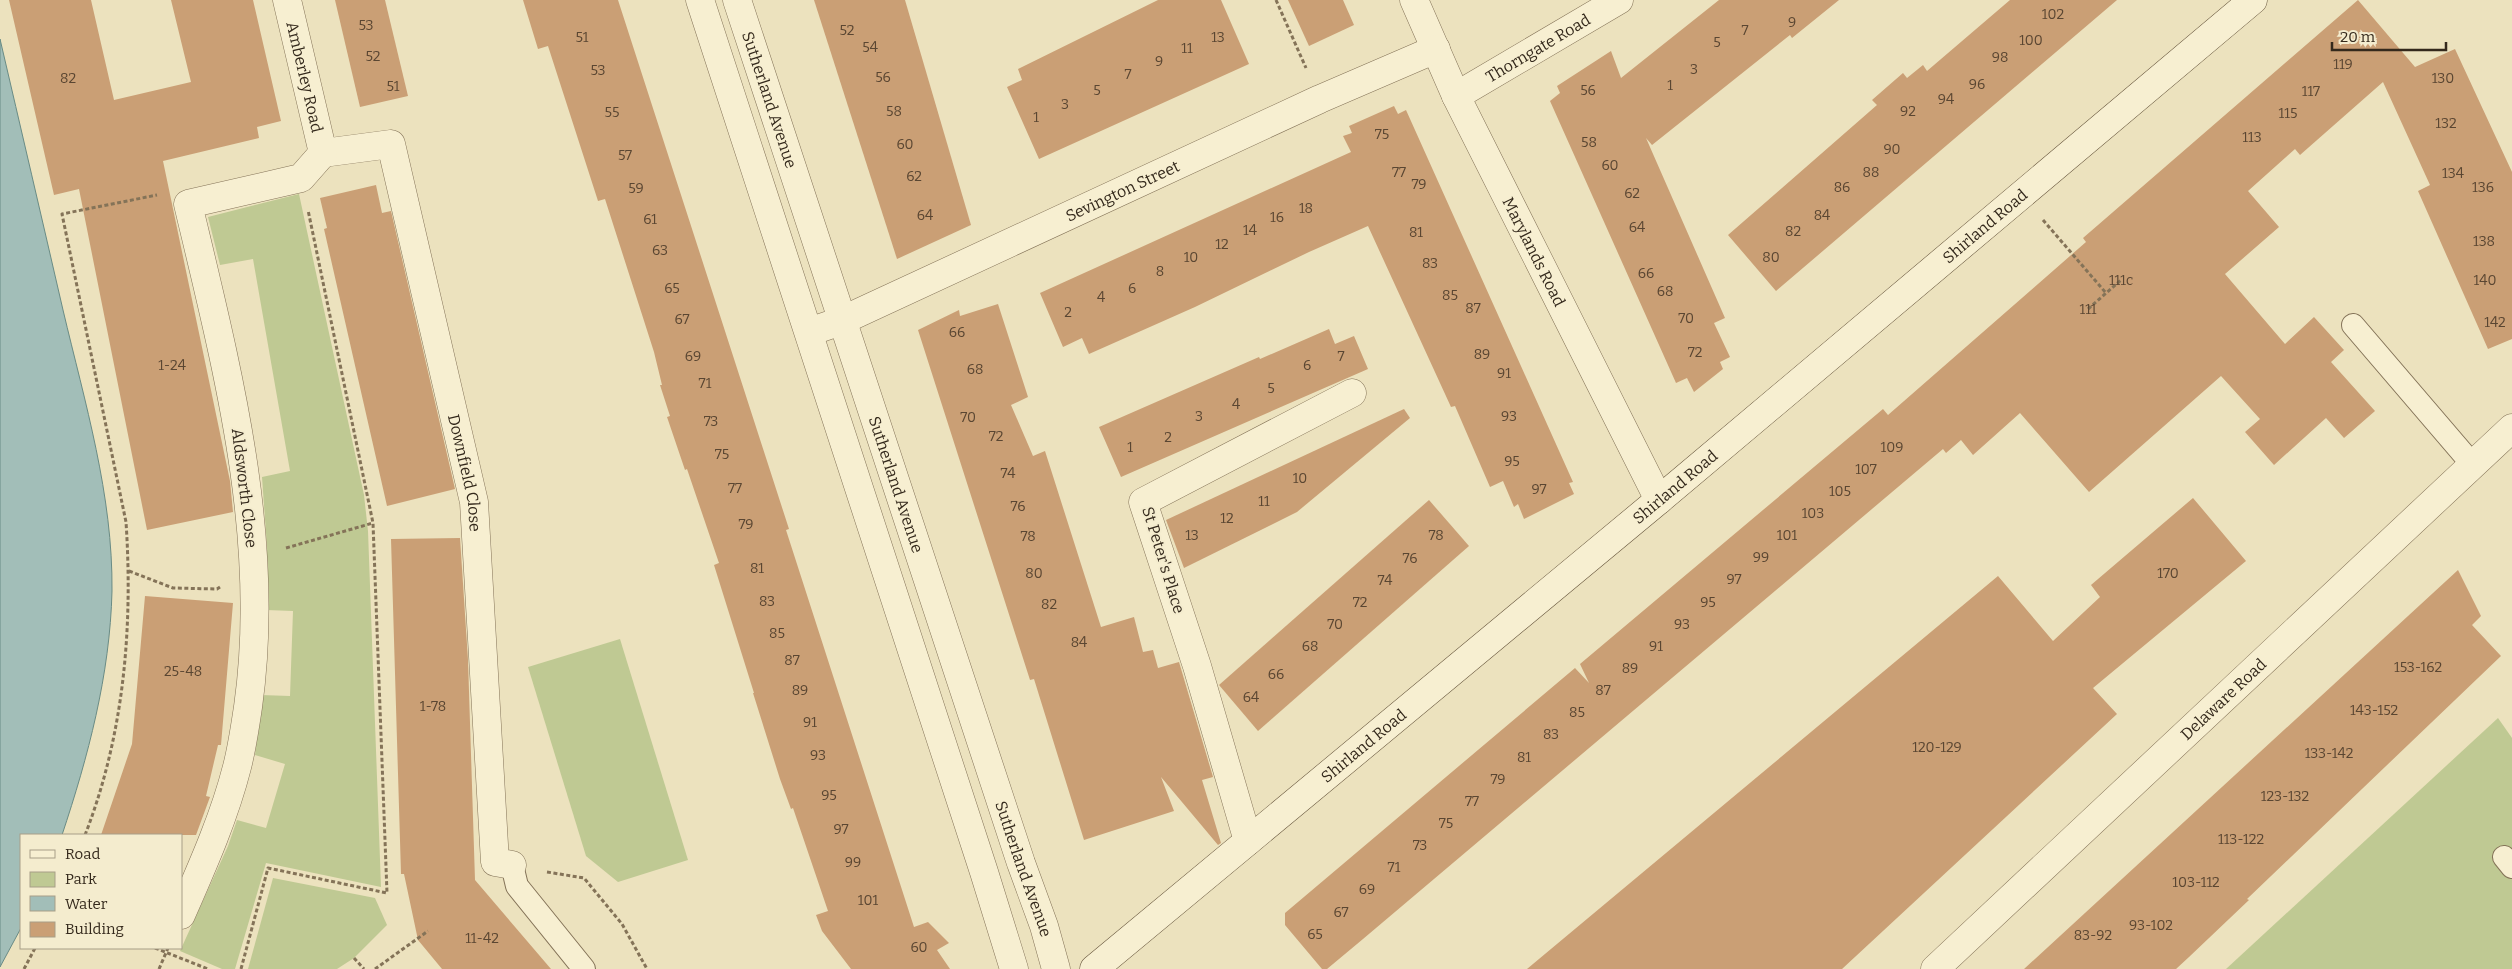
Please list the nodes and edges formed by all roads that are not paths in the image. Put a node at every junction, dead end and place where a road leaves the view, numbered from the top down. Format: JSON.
{"nodes":[{"id":1,"x":287,"y":0,"type":"edge"},
{"id":2,"x":700,"y":0,"type":"edge"},
{"id":3,"x":737,"y":0,"type":"edge"},
{"id":4,"x":1414,"y":0,"type":"edge"},
{"id":5,"x":1619,"y":0,"type":"edge"},
{"id":6,"x":2253,"y":0,"type":"edge"},
{"id":7,"x":1436,"y":49,"type":"junction"},
{"id":8,"x":1456,"y":96,"type":"junction"},
{"id":9,"x":323,"y":153,"type":"junction"},
{"id":10,"x":841,"y":321,"type":"junction"},
{"id":11,"x":2353,"y":325,"type":"dead end"},
{"id":12,"x":809,"y":332,"type":"junction"},
{"id":13,"x":1352,"y":393,"type":"dead end"},
{"id":14,"x":2512,"y":428,"type":"edge"},
{"id":15,"x":2472,"y":464,"type":"junction"},
{"id":16,"x":1659,"y":500,"type":"junction"},
{"id":17,"x":1248,"y":841,"type":"junction"},
{"id":18,"x":512,"y":865,"type":"joint"},
{"id":19,"x":182,"y":913,"type":"edge"},
{"id":20,"x":584,"y":969,"type":"edge"},
{"id":21,"x":1014,"y":969,"type":"edge"},
{"id":22,"x":1056,"y":969,"type":"edge"},
{"id":23,"x":1094,"y":969,"type":"edge"},
{"id":24,"x":1935,"y":969,"type":"edge"}],
"edges":[{"from":1,"to":9,"type":"street","name":"Amberley Road"},
{"from":2,"to":12,"type":"street"},
{"from":3,"to":10,"type":"street","name":"Sutherland Avenue"},
{"from":4,"to":7,"type":"street","name":"Marylands Road"},
{"from":5,"to":8,"type":"street","name":"Thorngate Road"},
{"from":6,"to":16,"type":"street","name":"Shirland Road"},
{"from":7,"to":8,"type":"street","name":"Marylands Road"},
{"from":7,"to":10,"type":"street","name":"Sevington Street"},
{"from":8,"to":16,"type":"street","name":"Marylands Road"},
{"from":9,"to":18,"type":"street","name":"Downfield Close"},
{"from":9,"to":19,"type":"street","name":"Aldsworth Close"},
{"from":10,"to":12,"type":"street","name":"Sevington Street"},
{"from":10,"to":22,"type":"street","name":"Sutherland Avenue"},
{"from":11,"to":15,"type":"lane"},
{"from":12,"to":21,"type":"street"},
{"from":13,"to":17,"type":"street","name":"St Peter's Place"},
{"from":14,"to":15,"type":"street","name":"Delaware Road"},
{"from":15,"to":24,"type":"street","name":"Delaware Road"},
{"from":16,"to":17,"type":"street","name":"Shirland Road"},
{"from":17,"to":23,"type":"street","name":"Shirland Road"},
{"from":18,"to":20,"type":"lane"}]}
